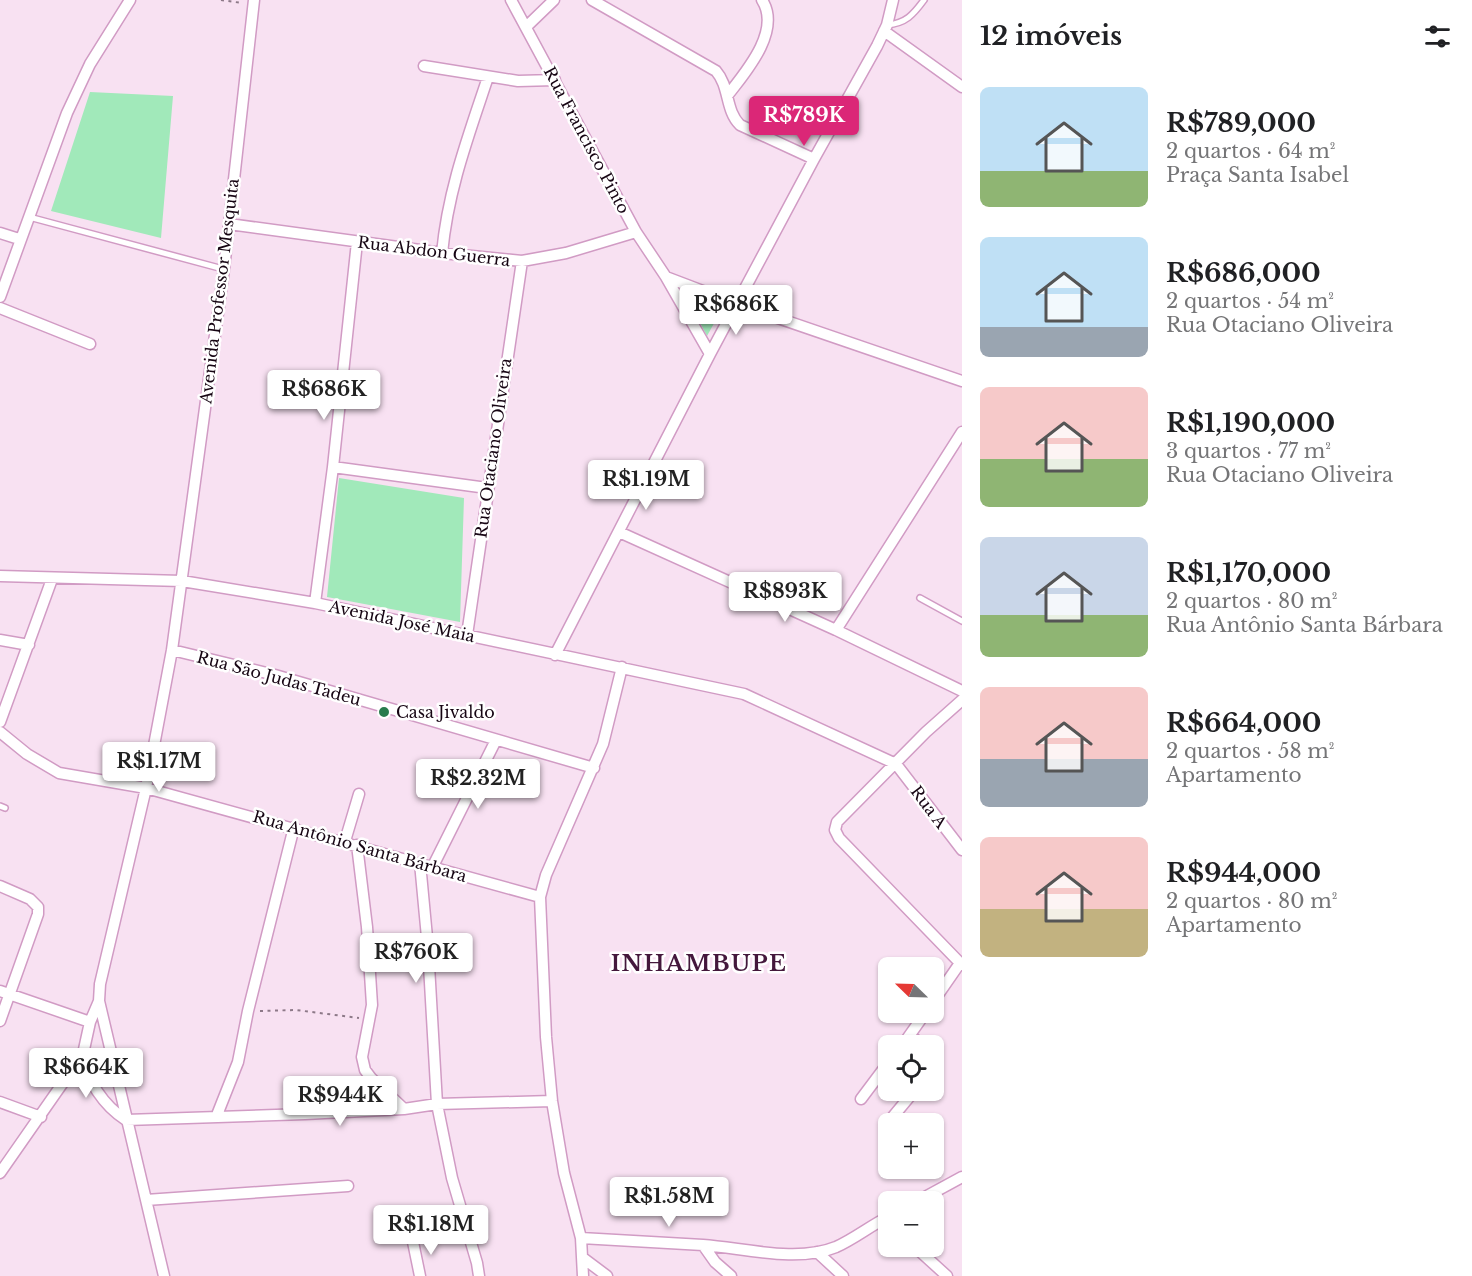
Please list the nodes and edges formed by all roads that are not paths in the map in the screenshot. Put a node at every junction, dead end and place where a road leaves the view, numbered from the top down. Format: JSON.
{"nodes":[{"id":1,"x":130,"y":0,"type":"edge"},
{"id":2,"x":512,"y":0,"type":"edge"},
{"id":3,"x":554,"y":0,"type":"edge"},
{"id":4,"x":592,"y":0,"type":"edge"},
{"id":5,"x":762,"y":0,"type":"edge"},
{"id":6,"x":893,"y":0,"type":"edge"},
{"id":7,"x":924,"y":0,"type":"edge"},
{"id":8,"x":254,"y":2,"type":"edge"},
{"id":9,"x":526,"y":27,"type":"junction"},
{"id":10,"x":886,"y":28,"type":"junction"},
{"id":11,"x":424,"y":66,"type":"dead end"},
{"id":12,"x":488,"y":77,"type":"junction"},
{"id":13,"x":555,"y":80,"type":"junction"},
{"id":14,"x":962,"y":87,"type":"edge"},
{"id":15,"x":727,"y":96,"type":"junction"},
{"id":16,"x":814,"y":159,"type":"junction"},
{"id":17,"x":28,"y":216,"type":"junction"},
{"id":18,"x":229,"y":224,"type":"junction"},
{"id":19,"x":636,"y":232,"type":"junction"},
{"id":20,"x":0,"y":233,"type":"edge"},
{"id":21,"x":19,"y":239,"type":"junction"},
{"id":22,"x":357,"y":242,"type":"junction"},
{"id":23,"x":442,"y":254,"type":"junction"},
{"id":24,"x":522,"y":261,"type":"junction"},
{"id":25,"x":224,"y":269,"type":"junction"},
{"id":26,"x":666,"y":277,"type":"junction"},
{"id":27,"x":0,"y":297,"type":"edge"},
{"id":28,"x":737,"y":304,"type":"junction"},
{"id":29,"x":0,"y":308,"type":"edge"},
{"id":30,"x":90,"y":344,"type":"dead end"},
{"id":31,"x":710,"y":354,"type":"junction"},
{"id":32,"x":962,"y":381,"type":"edge"},
{"id":33,"x":962,"y":432,"type":"edge"},
{"id":34,"x":333,"y":467,"type":"junction"},
{"id":35,"x":487,"y":488,"type":"junction"},
{"id":36,"x":619,"y":532,"type":"junction"},
{"id":37,"x":0,"y":576,"type":"edge"},
{"id":38,"x":52,"y":579,"type":"junction"},
{"id":39,"x":182,"y":581,"type":"junction"},
{"id":40,"x":920,"y":598,"type":"dead end"},
{"id":41,"x":315,"y":603,"type":"junction"},
{"id":42,"x":962,"y":621,"type":"edge"},
{"id":43,"x":836,"y":630,"type":"junction"},
{"id":44,"x":467,"y":635,"type":"junction"},
{"id":45,"x":0,"y":640,"type":"edge"},
{"id":46,"x":29,"y":645,"type":"junction"},
{"id":47,"x":172,"y":650,"type":"junction"},
{"id":48,"x":555,"y":655,"type":"junction"},
{"id":49,"x":621,"y":667,"type":"junction"},
{"id":50,"x":962,"y":691,"type":"edge"},
{"id":51,"x":962,"y":700,"type":"edge"},
{"id":52,"x":0,"y":722,"type":"edge"},
{"id":53,"x":0,"y":732,"type":"edge"},
{"id":54,"x":496,"y":740,"type":"junction"},
{"id":55,"x":896,"y":764,"type":"junction"},
{"id":56,"x":594,"y":768,"type":"junction"},
{"id":57,"x":146,"y":788,"type":"junction"},
{"id":58,"x":359,"y":794,"type":"dead end"},
{"id":59,"x":294,"y":827,"type":"junction"},
{"id":60,"x":345,"y":841,"type":"junction"},
{"id":61,"x":357,"y":845,"type":"junction"},
{"id":62,"x":962,"y":850,"type":"edge"},
{"id":63,"x":420,"y":863,"type":"junction"},
{"id":64,"x":432,"y":866,"type":"junction"},
{"id":65,"x":0,"y":886,"type":"edge"},
{"id":66,"x":540,"y":897,"type":"junction"},
{"id":67,"x":961,"y":964,"type":"edge"},
{"id":68,"x":944,"y":987,"type":"edge"},
{"id":69,"x":5,"y":993,"type":"edge"},
{"id":70,"x":99,"y":1001,"type":"junction"},
{"id":71,"x":0,"y":1021,"type":"edge"},
{"id":72,"x":90,"y":1022,"type":"junction"},
{"id":73,"x":918,"y":1023,"type":"edge"},
{"id":74,"x":910,"y":1035,"type":"edge"},
{"id":75,"x":83,"y":1054,"type":"junction"},
{"id":76,"x":878,"y":1077,"type":"edge"},
{"id":77,"x":861,"y":1100,"type":"dead end"},
{"id":78,"x":552,"y":1101,"type":"junction"},
{"id":79,"x":906,"y":1101,"type":"edge"},
{"id":80,"x":0,"y":1102,"type":"edge"},
{"id":81,"x":437,"y":1104,"type":"junction"},
{"id":82,"x":404,"y":1109,"type":"junction"},
{"id":83,"x":896,"y":1113,"type":"edge"},
{"id":84,"x":217,"y":1115,"type":"junction"},
{"id":85,"x":41,"y":1117,"type":"junction"},
{"id":86,"x":126,"y":1120,"type":"junction"},
{"id":87,"x":0,"y":1173,"type":"edge"},
{"id":88,"x":962,"y":1177,"type":"edge"},
{"id":89,"x":348,"y":1186,"type":"dead end"},
{"id":90,"x":936,"y":1191,"type":"edge"},
{"id":91,"x":146,"y":1200,"type":"junction"},
{"id":92,"x":878,"y":1224,"type":"edge"},
{"id":93,"x":581,"y":1238,"type":"junction"},
{"id":94,"x":413,"y":1242,"type":"dead end"},
{"id":95,"x":703,"y":1245,"type":"junction"},
{"id":96,"x":817,"y":1252,"type":"junction"},
{"id":97,"x":926,"y":1257,"type":"edge"},
{"id":98,"x":583,"y":1258,"type":"junction"},
{"id":99,"x":164,"y":1276,"type":"edge"},
{"id":100,"x":420,"y":1276,"type":"edge"},
{"id":101,"x":479,"y":1276,"type":"edge"},
{"id":102,"x":583,"y":1276,"type":"edge"},
{"id":103,"x":607,"y":1276,"type":"edge"},
{"id":104,"x":730,"y":1276,"type":"edge"},
{"id":105,"x":843,"y":1276,"type":"edge"},
{"id":106,"x":947,"y":1276,"type":"edge"}],
"edges":[{"from":1,"to":17,"type":"street"},
{"from":2,"to":9,"type":"street","name":"Rua Francisco Pinto"},
{"from":3,"to":9,"type":"street"},
{"from":4,"to":15,"type":"street"},
{"from":5,"to":15,"type":"street"},
{"from":6,"to":10,"type":"street"},
{"from":7,"to":10,"type":"lane"},
{"from":8,"to":18,"type":"street","name":"Avenida Professor Mesquita"},
{"from":9,"to":13,"type":"street","name":"Rua Francisco Pinto"},
{"from":10,"to":14,"type":"street"},
{"from":10,"to":16,"type":"street"},
{"from":11,"to":12,"type":"street"},
{"from":12,"to":13,"type":"street"},
{"from":12,"to":23,"type":"street"},
{"from":13,"to":19,"type":"street","name":"Rua Francisco Pinto"},
{"from":15,"to":16,"type":"street"},
{"from":16,"to":28,"type":"street"},
{"from":17,"to":21,"type":"street"},
{"from":17,"to":25,"type":"lane"},
{"from":18,"to":22,"type":"street","name":"Rua Abdon Guerra"},
{"from":18,"to":25,"type":"street","name":"Avenida Professor Mesquita"},
{"from":19,"to":24,"type":"street","name":"Rua Abdon Guerra"},
{"from":19,"to":26,"type":"street","name":"Rua Francisco Pinto"},
{"from":20,"to":21,"type":"street"},
{"from":21,"to":27,"type":"street"},
{"from":22,"to":23,"type":"street","name":"Rua Abdon Guerra"},
{"from":22,"to":34,"type":"street"},
{"from":23,"to":24,"type":"street","name":"Rua Abdon Guerra"},
{"from":24,"to":35,"type":"street","name":"Rua Otaciano Oliveira"},
{"from":25,"to":39,"type":"street","name":"Avenida Professor Mesquita"},
{"from":26,"to":28,"type":"street"},
{"from":26,"to":31,"type":"street","name":"Rua Francisco Pinto"},
{"from":28,"to":31,"type":"street"},
{"from":28,"to":32,"type":"street"},
{"from":29,"to":30,"type":"street"},
{"from":31,"to":36,"type":"street"},
{"from":33,"to":43,"type":"street"},
{"from":34,"to":35,"type":"street"},
{"from":34,"to":41,"type":"street"},
{"from":35,"to":44,"type":"street","name":"Rua Otaciano Oliveira"},
{"from":36,"to":43,"type":"street"},
{"from":36,"to":48,"type":"street"},
{"from":37,"to":38,"type":"street","name":"Avenida José Maia"},
{"from":38,"to":39,"type":"street","name":"Avenida José Maia"},
{"from":38,"to":46,"type":"street"},
{"from":39,"to":41,"type":"street","name":"Avenida José Maia"},
{"from":39,"to":47,"type":"street","name":"Avenida Professor Mesquita"},
{"from":40,"to":42,"type":"lane"},
{"from":41,"to":44,"type":"street","name":"Avenida José Maia"},
{"from":43,"to":50,"type":"street"},
{"from":44,"to":48,"type":"street","name":"Avenida José Maia"},
{"from":45,"to":46,"type":"street"},
{"from":46,"to":52,"type":"street"},
{"from":47,"to":54,"type":"street","name":"Rua São Judas Tadeu"},
{"from":47,"to":57,"type":"street","name":"Avenida Professor Mesquita"},
{"from":48,"to":49,"type":"street","name":"Avenida José Maia"},
{"from":49,"to":55,"type":"street","name":"Avenida José Maia"},
{"from":49,"to":56,"type":"street"},
{"from":51,"to":55,"type":"street"},
{"from":53,"to":57,"type":"street","name":"Rua Antônio Santa Bárbara"},
{"from":54,"to":56,"type":"street","name":"Rua São Judas Tadeu"},
{"from":54,"to":64,"type":"street"},
{"from":55,"to":62,"type":"street","name":"Rua A"},
{"from":55,"to":67,"type":"street"},
{"from":56,"to":66,"type":"street"},
{"from":57,"to":59,"type":"street","name":"Rua Antônio Santa Bárbara"},
{"from":57,"to":70,"type":"street","name":"Avenida Professor Mesquita"},
{"from":58,"to":60,"type":"street"},
{"from":59,"to":60,"type":"street","name":"Rua Antônio Santa Bárbara"},
{"from":59,"to":84,"type":"street"},
{"from":60,"to":61,"type":"street","name":"Rua Antônio Santa Bárbara"},
{"from":61,"to":63,"type":"street","name":"Rua Antônio Santa Bárbara"},
{"from":61,"to":82,"type":"street"},
{"from":63,"to":64,"type":"street","name":"Rua Antônio Santa Bárbara"},
{"from":63,"to":81,"type":"street"},
{"from":64,"to":66,"type":"street","name":"Rua Antônio Santa Bárbara"},
{"from":65,"to":69,"type":"street"},
{"from":66,"to":78,"type":"street"},
{"from":67,"to":68,"type":"street"},
{"from":69,"to":71,"type":"street"},
{"from":69,"to":72,"type":"street"},
{"from":70,"to":72,"type":"street"},
{"from":70,"to":86,"type":"street"},
{"from":72,"to":75,"type":"street"},
{"from":73,"to":74,"type":"street"},
{"from":75,"to":85,"type":"street"},
{"from":75,"to":86,"type":"street"},
{"from":76,"to":77,"type":"street"},
{"from":78,"to":81,"type":"street"},
{"from":78,"to":93,"type":"street"},
{"from":79,"to":83,"type":"street"},
{"from":80,"to":85,"type":"street"},
{"from":81,"to":82,"type":"street"},
{"from":81,"to":101,"type":"street"},
{"from":82,"to":84,"type":"street"},
{"from":84,"to":86,"type":"street"},
{"from":85,"to":87,"type":"street"},
{"from":86,"to":91,"type":"street"},
{"from":88,"to":90,"type":"street"},
{"from":89,"to":91,"type":"street"},
{"from":91,"to":99,"type":"street"},
{"from":92,"to":96,"type":"street"},
{"from":93,"to":95,"type":"street"},
{"from":93,"to":98,"type":"street"},
{"from":94,"to":100,"type":"street"},
{"from":95,"to":96,"type":"street"},
{"from":95,"to":104,"type":"street"},
{"from":96,"to":105,"type":"street"},
{"from":97,"to":106,"type":"street"},
{"from":98,"to":102,"type":"street"},
{"from":98,"to":103,"type":"street"}]}
